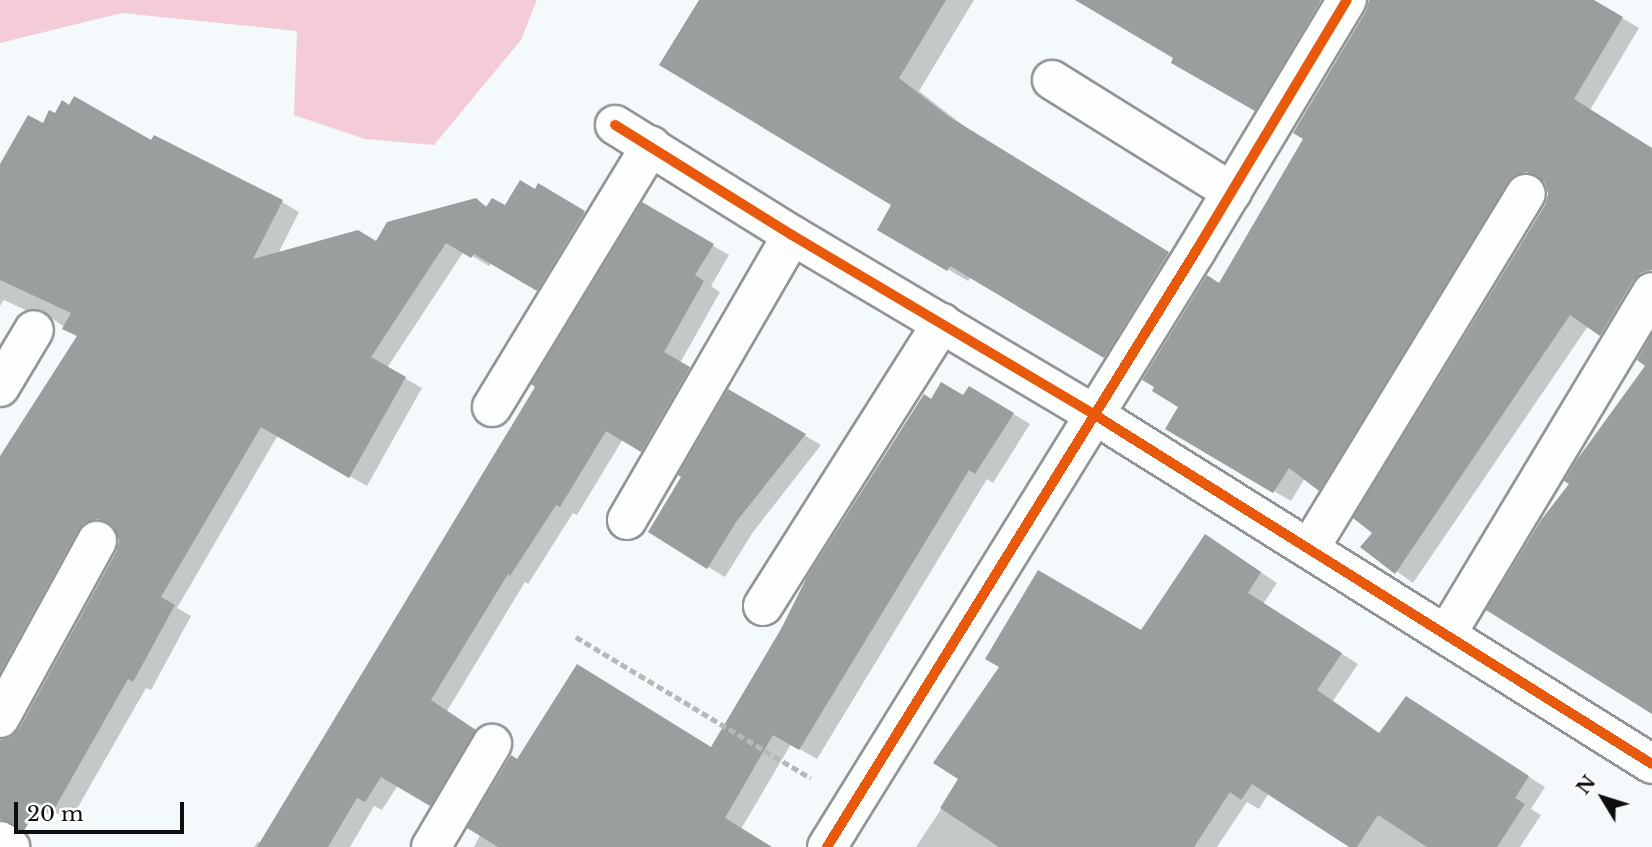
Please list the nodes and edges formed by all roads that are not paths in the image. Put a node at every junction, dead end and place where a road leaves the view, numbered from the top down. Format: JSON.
{"nodes":[{"id":1,"x":1347,"y":0,"type":"edge"},
{"id":2,"x":1052,"y":80,"type":"dead end"},
{"id":3,"x":615,"y":125,"type":"dead end"},
{"id":4,"x":651,"y":145,"type":"junction"},
{"id":5,"x":1232,"y":192,"type":"junction"},
{"id":6,"x":1526,"y":194,"type":"dead end"},
{"id":7,"x":792,"y":234,"type":"junction"},
{"id":8,"x":1652,"y":292,"type":"edge"},
{"id":9,"x":942,"y":323,"type":"junction"},
{"id":10,"x":34,"y":330,"type":"dead end"},
{"id":11,"x":0,"y":387,"type":"edge"},
{"id":12,"x":492,"y":407,"type":"dead end"},
{"id":13,"x":1095,"y":415,"type":"junction"},
{"id":14,"x":627,"y":520,"type":"dead end"},
{"id":15,"x":97,"y":541,"type":"dead end"},
{"id":16,"x":1309,"y":548,"type":"junction"},
{"id":17,"x":763,"y":606,"type":"dead end"},
{"id":18,"x":1446,"y":635,"type":"junction"},
{"id":19,"x":0,"y":718,"type":"edge"},
{"id":20,"x":492,"y":744,"type":"dead end"},
{"id":21,"x":1652,"y":764,"type":"edge"},
{"id":22,"x":0,"y":841,"type":"edge"},
{"id":23,"x":10,"y":847,"type":"edge"},
{"id":24,"x":431,"y":847,"type":"edge"},
{"id":25,"x":827,"y":847,"type":"edge"}],
"edges":[{"from":1,"to":5,"type":"street"},
{"from":2,"to":5,"type":"street"},
{"from":3,"to":4,"type":"street"},
{"from":4,"to":7,"type":"street"},
{"from":4,"to":12,"type":"street"},
{"from":5,"to":13,"type":"street"},
{"from":6,"to":16,"type":"street"},
{"from":7,"to":9,"type":"street"},
{"from":7,"to":14,"type":"street"},
{"from":8,"to":18,"type":"street"},
{"from":9,"to":13,"type":"street"},
{"from":9,"to":17,"type":"street"},
{"from":10,"to":11,"type":"street"},
{"from":13,"to":16,"type":"street"},
{"from":13,"to":25,"type":"street"},
{"from":15,"to":19,"type":"street"},
{"from":16,"to":18,"type":"street"},
{"from":18,"to":21,"type":"street"},
{"from":20,"to":24,"type":"street"},
{"from":22,"to":23,"type":"street"}]}
